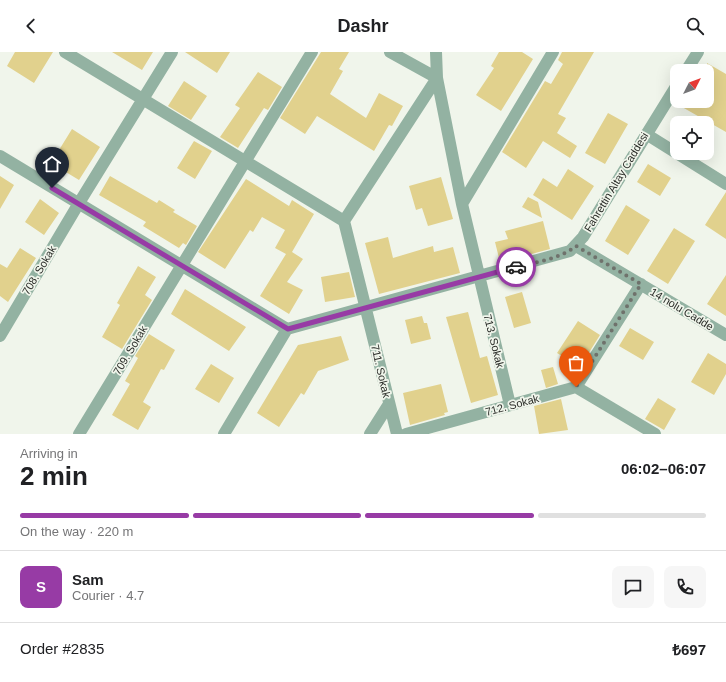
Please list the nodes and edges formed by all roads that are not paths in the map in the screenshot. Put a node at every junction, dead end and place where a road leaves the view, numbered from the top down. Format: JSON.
{"nodes":[{"id":1,"x":65,"y":52,"type":"edge"},
{"id":2,"x":172,"y":52,"type":"edge"},
{"id":3,"x":312,"y":52,"type":"edge"},
{"id":4,"x":390,"y":52,"type":"edge"},
{"id":5,"x":436,"y":52,"type":"edge"},
{"id":6,"x":553,"y":52,"type":"edge"},
{"id":7,"x":698,"y":52,"type":"edge"},
{"id":8,"x":690,"y":64,"type":"edge"},
{"id":9,"x":437,"y":78,"type":"junction"},
{"id":10,"x":670,"y":95,"type":"edge"},
{"id":11,"x":143,"y":99,"type":"junction"},
{"id":12,"x":646,"y":134,"type":"junction"},
{"id":13,"x":0,"y":156,"type":"edge"},
{"id":14,"x":245,"y":161,"type":"junction"},
{"id":15,"x":726,"y":184,"type":"edge"},
{"id":16,"x":79,"y":203,"type":"junction"},
{"id":17,"x":462,"y":204,"type":"junction"},
{"id":18,"x":344,"y":221,"type":"junction"},
{"id":19,"x":576,"y":246,"type":"junction"},
{"id":20,"x":182,"y":265,"type":"junction"},
{"id":21,"x":479,"y":277,"type":"junction"},
{"id":22,"x":641,"y":284,"type":"junction"},
{"id":23,"x":366,"y":308,"type":"junction"},
{"id":24,"x":288,"y":329,"type":"junction"},
{"id":25,"x":726,"y":335,"type":"edge"},
{"id":26,"x":0,"y":336,"type":"edge"},
{"id":27,"x":576,"y":387,"type":"junction"},
{"id":28,"x":389,"y":404,"type":"junction"},
{"id":29,"x":510,"y":405,"type":"junction"},
{"id":30,"x":79,"y":434,"type":"edge"},
{"id":31,"x":224,"y":434,"type":"edge"},
{"id":32,"x":370,"y":434,"type":"edge"},
{"id":33,"x":397,"y":434,"type":"edge"},
{"id":34,"x":406,"y":434,"type":"edge"},
{"id":35,"x":655,"y":434,"type":"edge"}],
"edges":[{"from":1,"to":11,"type":"street"},
{"from":2,"to":11,"type":"street","name":"708. Sokak"},
{"from":3,"to":14,"type":"street","name":"709. Sokak"},
{"from":4,"to":9,"type":"street"},
{"from":5,"to":9,"type":"street","name":"713. Sokak"},
{"from":6,"to":17,"type":"street"},
{"from":7,"to":8,"type":"street"},
{"from":9,"to":17,"type":"street","name":"713. Sokak"},
{"from":9,"to":18,"type":"street"},
{"from":10,"to":12,"type":"street","name":"Fahrettin Altay Caddesi"},
{"from":11,"to":14,"type":"street"},
{"from":11,"to":16,"type":"street","name":"708. Sokak"},
{"from":12,"to":15,"type":"street"},
{"from":12,"to":19,"type":"street","name":"Fahrettin Altay Caddesi"},
{"from":13,"to":16,"type":"street"},
{"from":14,"to":18,"type":"street"},
{"from":14,"to":20,"type":"street","name":"709. Sokak"},
{"from":16,"to":20,"type":"street"},
{"from":16,"to":26,"type":"street","name":"708. Sokak"},
{"from":17,"to":21,"type":"street","name":"713. Sokak"},
{"from":18,"to":23,"type":"street","name":"711. Sokak"},
{"from":19,"to":21,"type":"street","name":"Fahrettin Altay Caddesi"},
{"from":19,"to":22,"type":"street","name":"14 nolu Cadde"},
{"from":20,"to":24,"type":"street"},
{"from":20,"to":30,"type":"street","name":"709. Sokak"},
{"from":21,"to":23,"type":"street","name":"Fahrettin Altay Caddesi"},
{"from":21,"to":29,"type":"street","name":"713. Sokak"},
{"from":22,"to":25,"type":"street","name":"14 nolu Cadde"},
{"from":22,"to":27,"type":"street"},
{"from":23,"to":24,"type":"street","name":"Fahrettin Altay Caddesi"},
{"from":23,"to":28,"type":"street","name":"711. Sokak"},
{"from":24,"to":31,"type":"street"},
{"from":27,"to":29,"type":"street","name":"712. Sokak"},
{"from":27,"to":35,"type":"street"},
{"from":28,"to":32,"type":"street"},
{"from":28,"to":33,"type":"street","name":"711. Sokak"},
{"from":29,"to":34,"type":"street","name":"712. Sokak"}]}
